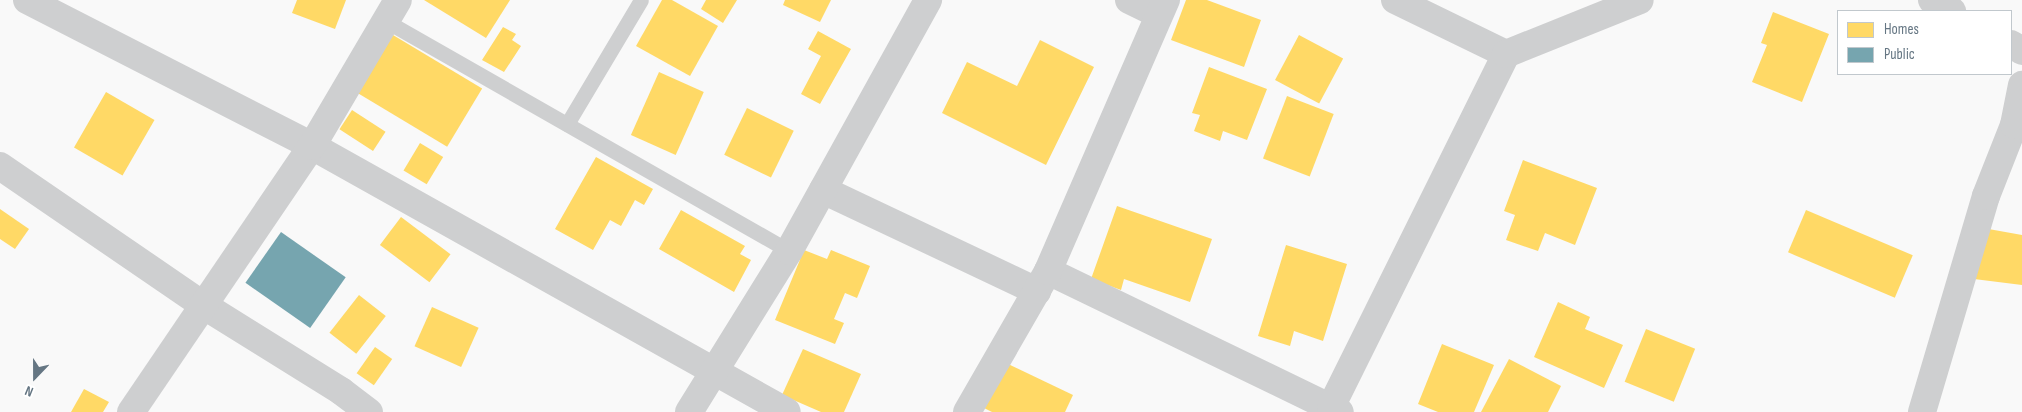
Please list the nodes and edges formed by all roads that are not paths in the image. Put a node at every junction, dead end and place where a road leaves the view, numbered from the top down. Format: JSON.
{"nodes":[{"id":1,"x":27,"y":0,"type":"edge"},
{"id":2,"x":641,"y":0,"type":"edge"},
{"id":3,"x":928,"y":0,"type":"edge"},
{"id":4,"x":1129,"y":0,"type":"edge"},
{"id":5,"x":1395,"y":0,"type":"edge"},
{"id":6,"x":1640,"y":0,"type":"edge"},
{"id":7,"x":1932,"y":0,"type":"edge"},
{"id":8,"x":1162,"y":7,"type":"edge"},
{"id":9,"x":392,"y":10,"type":"edge"},
{"id":10,"x":1950,"y":10,"type":"edge"},
{"id":11,"x":1506,"y":54,"type":"junction"},
{"id":12,"x":2022,"y":84,"type":"edge"},
{"id":13,"x":567,"y":124,"type":"junction"},
{"id":14,"x":2018,"y":126,"type":"edge"},
{"id":15,"x":312,"y":146,"type":"junction"},
{"id":16,"x":0,"y":166,"type":"edge"},
{"id":17,"x":823,"y":190,"type":"junction"},
{"id":18,"x":789,"y":251,"type":"junction"},
{"id":19,"x":1043,"y":281,"type":"junction"},
{"id":20,"x":204,"y":305,"type":"junction"},
{"id":21,"x":714,"y":369,"type":"junction"},
{"id":22,"x":1336,"y":410,"type":"edge"},
{"id":23,"x":131,"y":412,"type":"edge"},
{"id":24,"x":369,"y":412,"type":"edge"},
{"id":25,"x":689,"y":412,"type":"edge"},
{"id":26,"x":787,"y":412,"type":"edge"},
{"id":27,"x":967,"y":412,"type":"edge"},
{"id":28,"x":1922,"y":412,"type":"edge"}],
"edges":[{"from":1,"to":15,"type":"street"},
{"from":2,"to":13,"type":"lane"},
{"from":3,"to":17,"type":"street"},
{"from":4,"to":8,"type":"street"},
{"from":5,"to":11,"type":"street"},
{"from":6,"to":11,"type":"street"},
{"from":7,"to":10,"type":"street"},
{"from":8,"to":19,"type":"street"},
{"from":9,"to":13,"type":"lane"},
{"from":9,"to":15,"type":"street"},
{"from":11,"to":22,"type":"street"},
{"from":12,"to":14,"type":"street"},
{"from":13,"to":18,"type":"lane"},
{"from":14,"to":28,"type":"street"},
{"from":15,"to":20,"type":"street"},
{"from":15,"to":21,"type":"street"},
{"from":16,"to":20,"type":"street"},
{"from":17,"to":18,"type":"street"},
{"from":17,"to":19,"type":"street"},
{"from":18,"to":21,"type":"street"},
{"from":19,"to":22,"type":"street"},
{"from":19,"to":27,"type":"street"},
{"from":20,"to":23,"type":"street"},
{"from":20,"to":24,"type":"street"},
{"from":21,"to":25,"type":"street"},
{"from":21,"to":26,"type":"street"}]}
